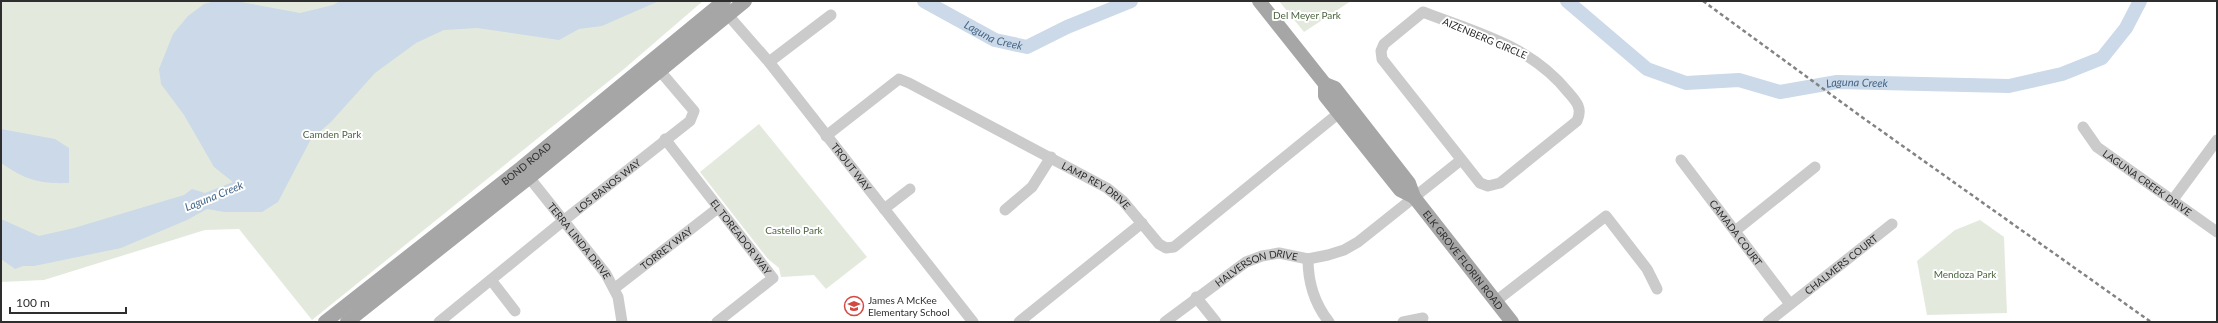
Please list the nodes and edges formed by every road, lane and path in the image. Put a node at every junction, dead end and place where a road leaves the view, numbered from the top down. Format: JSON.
{"nodes":[{"id":1,"x":724,"y":1,"type":"edge"},
{"id":2,"x":744,"y":1,"type":"edge"},
{"id":3,"x":1259,"y":1,"type":"edge"},
{"id":4,"x":728,"y":15,"type":"junction"},
{"id":5,"x":831,"y":15,"type":"dead end"},
{"id":6,"x":769,"y":62,"type":"junction"},
{"id":7,"x":660,"y":71,"type":"junction"},
{"id":8,"x":1325,"y":84,"type":"junction"},
{"id":9,"x":1339,"y":113,"type":"junction"},
{"id":10,"x":2083,"y":127,"type":"dead end"},
{"id":11,"x":826,"y":136,"type":"junction"},
{"id":12,"x":665,"y":139,"type":"junction"},
{"id":13,"x":2217,"y":140,"type":"edge"},
{"id":14,"x":1051,"y":157,"type":"junction"},
{"id":15,"x":1462,"y":160,"type":"junction"},
{"id":16,"x":1681,"y":160,"type":"dead end"},
{"id":17,"x":1815,"y":168,"type":"dead end"},
{"id":18,"x":525,"y":172,"type":"junction"},
{"id":19,"x":910,"y":189,"type":"dead end"},
{"id":20,"x":1414,"y":197,"type":"junction"},
{"id":21,"x":2172,"y":201,"type":"junction"},
{"id":22,"x":718,"y":208,"type":"junction"},
{"id":23,"x":884,"y":209,"type":"junction"},
{"id":24,"x":1005,"y":210,"type":"dead end"},
{"id":25,"x":563,"y":221,"type":"junction"},
{"id":26,"x":1142,"y":223,"type":"junction"},
{"id":27,"x":1892,"y":224,"type":"dead end"},
{"id":28,"x":1735,"y":231,"type":"junction"},
{"id":29,"x":2217,"y":232,"type":"edge"},
{"id":30,"x":1308,"y":259,"type":"junction"},
{"id":31,"x":491,"y":280,"type":"junction"},
{"id":32,"x":615,"y":288,"type":"junction"},
{"id":33,"x":1658,"y":289,"type":"dead end"},
{"id":34,"x":1196,"y":297,"type":"junction"},
{"id":35,"x":1496,"y":301,"type":"junction"},
{"id":36,"x":1790,"y":304,"type":"junction"},
{"id":37,"x":515,"y":311,"type":"dead end"},
{"id":38,"x":1423,"y":318,"type":"dead end"},
{"id":39,"x":325,"y":322,"type":"edge"},
{"id":40,"x":346,"y":322,"type":"edge"},
{"id":41,"x":440,"y":322,"type":"edge"},
{"id":42,"x":622,"y":322,"type":"edge"},
{"id":43,"x":717,"y":322,"type":"edge"},
{"id":44,"x":973,"y":322,"type":"edge"},
{"id":45,"x":1019,"y":322,"type":"edge"},
{"id":46,"x":1165,"y":322,"type":"edge"},
{"id":47,"x":1216,"y":322,"type":"edge"},
{"id":48,"x":1329,"y":322,"type":"edge"},
{"id":49,"x":1403,"y":322,"type":"edge"},
{"id":50,"x":1512,"y":322,"type":"edge"},
{"id":51,"x":1768,"y":322,"type":"edge"}],
"edges":[{"from":1,"to":18,"type":"main road","name":"BOND ROAD"},
{"from":2,"to":4,"type":"main road","name":"BOND ROAD"},
{"from":3,"to":8,"type":"main road","name":"ELK GROVE FLORIN ROAD"},
{"from":4,"to":6,"type":"street","name":"TROUT WAY"},
{"from":4,"to":7,"type":"main road","name":"BOND ROAD"},
{"from":5,"to":6,"type":"street"},
{"from":6,"to":11,"type":"street","name":"TROUT WAY"},
{"from":7,"to":12,"type":"street","name":"LOS BANOS WAY"},
{"from":7,"to":18,"type":"main road","name":"BOND ROAD"},
{"from":8,"to":9,"type":"main road","name":"ELK GROVE FLORIN ROAD"},
{"from":8,"to":20,"type":"main road","name":"ELK GROVE FLORIN ROAD"},
{"from":9,"to":20,"type":"main road","name":"ELK GROVE FLORIN ROAD"},
{"from":9,"to":26,"type":"street","name":"LAMP REY DRIVE"},
{"from":10,"to":21,"type":"street","name":"LAGUNA CREEK DRIVE"},
{"from":11,"to":14,"type":"street","name":"LAMP REY DRIVE"},
{"from":11,"to":23,"type":"street","name":"TROUT WAY"},
{"from":12,"to":22,"type":"street","name":"EL TOREADOR WAY"},
{"from":12,"to":25,"type":"street","name":"LOS BANOS WAY"},
{"from":13,"to":21,"type":"street"},
{"from":14,"to":24,"type":"street"},
{"from":14,"to":26,"type":"street","name":"LAMP REY DRIVE"},
{"from":15,"to":15,"type":"street","name":"AIZENBERG CIRCLE"},
{"from":15,"to":20,"type":"street"},
{"from":16,"to":28,"type":"street","name":"CAMADA COURT"},
{"from":17,"to":28,"type":"street"},
{"from":18,"to":25,"type":"street","name":"TERRA LINDA DRIVE"},
{"from":18,"to":39,"type":"main road","name":"BOND ROAD"},
{"from":18,"to":40,"type":"main road","name":"BOND ROAD"},
{"from":19,"to":23,"type":"street"},
{"from":20,"to":30,"type":"street","name":"HALVERSON DRIVE"},
{"from":20,"to":35,"type":"main road","name":"ELK GROVE FLORIN ROAD"},
{"from":21,"to":29,"type":"street","name":"LAGUNA CREEK DRIVE"},
{"from":22,"to":32,"type":"street","name":"TORREY WAY"},
{"from":22,"to":43,"type":"street","name":"EL TOREADOR WAY"},
{"from":23,"to":44,"type":"street","name":"TROUT WAY"},
{"from":25,"to":31,"type":"street","name":"LOS BANOS WAY"},
{"from":25,"to":32,"type":"street","name":"TERRA LINDA DRIVE"},
{"from":26,"to":45,"type":"street"},
{"from":27,"to":36,"type":"street","name":"CHALMERS COURT"},
{"from":28,"to":36,"type":"street","name":"CAMADA COURT"},
{"from":30,"to":34,"type":"street","name":"HALVERSON DRIVE"},
{"from":30,"to":48,"type":"street"},
{"from":31,"to":37,"type":"street"},
{"from":31,"to":41,"type":"street","name":"LOS BANOS WAY"},
{"from":32,"to":42,"type":"street","name":"TERRA LINDA DRIVE"},
{"from":33,"to":35,"type":"street"},
{"from":34,"to":46,"type":"street","name":"HALVERSON DRIVE"},
{"from":34,"to":47,"type":"street"},
{"from":35,"to":50,"type":"main road","name":"ELK GROVE FLORIN ROAD"},
{"from":36,"to":51,"type":"street","name":"CHALMERS COURT"},
{"from":38,"to":49,"type":"street"}]}
